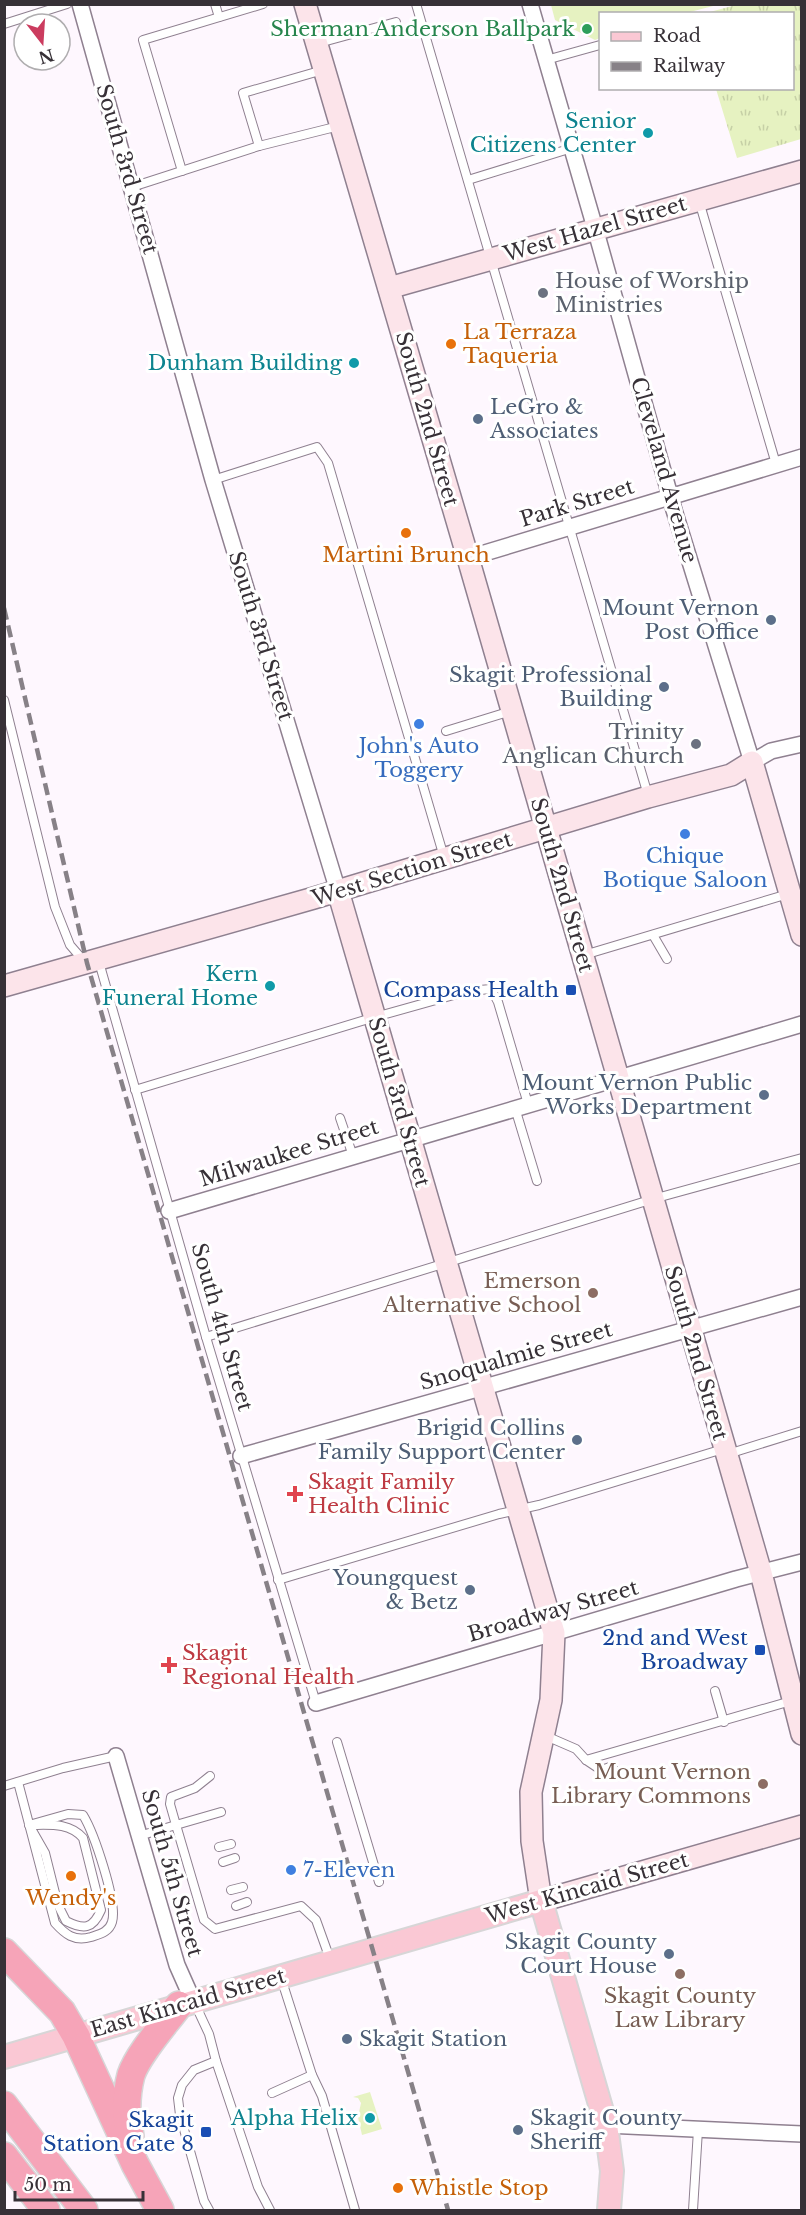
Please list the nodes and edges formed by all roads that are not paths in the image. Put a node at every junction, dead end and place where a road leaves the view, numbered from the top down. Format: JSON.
{"nodes":[{"id":1,"x":67,"y":4,"type":"edge"},
{"id":2,"x":80,"y":4,"type":"edge"},
{"id":3,"x":216,"y":4,"type":"edge"},
{"id":4,"x":263,"y":4,"type":"edge"},
{"id":5,"x":305,"y":4,"type":"edge"},
{"id":6,"x":416,"y":4,"type":"edge"},
{"id":7,"x":530,"y":4,"type":"edge"},
{"id":8,"x":219,"y":17,"type":"junction"},
{"id":9,"x":396,"y":22,"type":"dead end"},
{"id":10,"x":4,"y":24,"type":"edge"},
{"id":11,"x":317,"y":44,"type":"junction"},
{"id":12,"x":599,"y":45,"type":"edge"},
{"id":13,"x":546,"y":60,"type":"junction"},
{"id":14,"x":324,"y":70,"type":"junction"},
{"id":15,"x":341,"y":125,"type":"junction"},
{"id":16,"x":259,"y":146,"type":"junction"},
{"id":17,"x":572,"y":148,"type":"junction"},
{"id":18,"x":182,"y":171,"type":"junction"},
{"id":19,"x":801,"y":172,"type":"edge"},
{"id":20,"x":468,"y":180,"type":"junction"},
{"id":21,"x":132,"y":187,"type":"junction"},
{"id":22,"x":699,"y":200,"type":"junction"},
{"id":23,"x":596,"y":228,"type":"junction"},
{"id":24,"x":491,"y":259,"type":"junction"},
{"id":25,"x":389,"y":288,"type":"junction"},
{"id":26,"x":801,"y":457,"type":"edge"},
{"id":27,"x":776,"y":464,"type":"junction"},
{"id":28,"x":213,"y":480,"type":"junction"},
{"id":29,"x":670,"y":497,"type":"junction"},
{"id":30,"x":569,"y":528,"type":"junction"},
{"id":31,"x":468,"y":558,"type":"junction"},
{"id":32,"x":4,"y":700,"type":"edge"},
{"id":33,"x":512,"y":711,"type":"junction"},
{"id":34,"x":446,"y":731,"type":"dead end"},
{"id":35,"x":801,"y":744,"type":"edge"},
{"id":36,"x":752,"y":762,"type":"junction"},
{"id":37,"x":648,"y":797,"type":"junction"},
{"id":38,"x":546,"y":829,"type":"junction"},
{"id":39,"x":445,"y":860,"type":"junction"},
{"id":40,"x":338,"y":891,"type":"junction"},
{"id":41,"x":790,"y":893,"type":"junction"},
{"id":42,"x":653,"y":935,"type":"junction"},
{"id":43,"x":801,"y":935,"type":"edge"},
{"id":44,"x":582,"y":956,"type":"junction"},
{"id":45,"x":667,"y":959,"type":"dead end"},
{"id":46,"x":93,"y":961,"type":"junction"},
{"id":47,"x":4,"y":986,"type":"edge"},
{"id":48,"x":375,"y":1017,"type":"junction"},
{"id":49,"x":801,"y":1024,"type":"edge"},
{"id":50,"x":617,"y":1079,"type":"junction"},
{"id":51,"x":135,"y":1090,"type":"junction"},
{"id":52,"x":522,"y":1106,"type":"junction"},
{"id":53,"x":340,"y":1118,"type":"dead end"},
{"id":54,"x":411,"y":1138,"type":"junction"},
{"id":55,"x":353,"y":1155,"type":"junction"},
{"id":56,"x":801,"y":1158,"type":"edge"},
{"id":57,"x":537,"y":1181,"type":"dead end"},
{"id":58,"x":653,"y":1199,"type":"junction"},
{"id":59,"x":170,"y":1211,"type":"junction"},
{"id":60,"x":444,"y":1263,"type":"junction"},
{"id":61,"x":801,"y":1297,"type":"edge"},
{"id":62,"x":689,"y":1329,"type":"junction"},
{"id":63,"x":206,"y":1337,"type":"junction"},
{"id":64,"x":483,"y":1388,"type":"junction"},
{"id":65,"x":801,"y":1431,"type":"edge"},
{"id":66,"x":725,"y":1452,"type":"junction"},
{"id":67,"x":241,"y":1456,"type":"junction"},
{"id":68,"x":518,"y":1510,"type":"junction"},
{"id":69,"x":801,"y":1562,"type":"edge"},
{"id":70,"x":761,"y":1573,"type":"junction"},
{"id":71,"x":278,"y":1580,"type":"junction"},
{"id":72,"x":554,"y":1633,"type":"junction"},
{"id":73,"x":715,"y":1691,"type":"dead end"},
{"id":74,"x":797,"y":1700,"type":"edge"},
{"id":75,"x":316,"y":1703,"type":"joint"},
{"id":76,"x":724,"y":1722,"type":"junction"},
{"id":77,"x":801,"y":1734,"type":"edge"},
{"id":78,"x":544,"y":1736,"type":"junction"},
{"id":79,"x":337,"y":1742,"type":"dead end"},
{"id":80,"x":116,"y":1756,"type":"joint"},
{"id":81,"x":586,"y":1760,"type":"junction"},
{"id":82,"x":613,"y":1766,"type":"dead end"},
{"id":83,"x":210,"y":1776,"type":"dead end"},
{"id":84,"x":18,"y":1782,"type":"junction"},
{"id":85,"x":4,"y":1786,"type":"edge"},
{"id":86,"x":221,"y":1812,"type":"dead end"},
{"id":87,"x":29,"y":1825,"type":"junction"},
{"id":88,"x":176,"y":1826,"type":"junction"},
{"id":89,"x":801,"y":1826,"type":"edge"},
{"id":90,"x":139,"y":1836,"type":"junction"},
{"id":91,"x":231,"y":1844,"type":"dead end"},
{"id":92,"x":219,"y":1847,"type":"dead end"},
{"id":93,"x":235,"y":1858,"type":"dead end"},
{"id":94,"x":223,"y":1862,"type":"dead end"},
{"id":95,"x":379,"y":1882,"type":"dead end"},
{"id":96,"x":243,"y":1887,"type":"dead end"},
{"id":97,"x":231,"y":1890,"type":"dead end"},
{"id":98,"x":541,"y":1901,"type":"junction"},
{"id":99,"x":248,"y":1902,"type":"dead end"},
{"id":100,"x":236,"y":1906,"type":"dead end"},
{"id":101,"x":372,"y":1950,"type":"joint"},
{"id":102,"x":4,"y":1952,"type":"edge"},
{"id":103,"x":330,"y":1962,"type":"junction"},
{"id":104,"x":280,"y":1977,"type":"junction"},
{"id":105,"x":186,"y":2003,"type":"junction"},
{"id":106,"x":76,"y":2036,"type":"junction"},
{"id":107,"x":4,"y":2057,"type":"edge"},
{"id":108,"x":216,"y":2061,"type":"junction"},
{"id":109,"x":312,"y":2075,"type":"junction"},
{"id":110,"x":272,"y":2093,"type":"dead end"},
{"id":111,"x":11,"y":2114,"type":"edge"},
{"id":112,"x":606,"y":2125,"type":"junction"},
{"id":113,"x":698,"y":2130,"type":"junction"},
{"id":114,"x":801,"y":2134,"type":"edge"},
{"id":115,"x":4,"y":2156,"type":"edge"},
{"id":116,"x":135,"y":2164,"type":"junction"},
{"id":117,"x":694,"y":2210,"type":"edge"},
{"id":118,"x":46,"y":2211,"type":"edge"},
{"id":119,"x":84,"y":2211,"type":"edge"},
{"id":120,"x":160,"y":2211,"type":"edge"},
{"id":121,"x":209,"y":2211,"type":"edge"},
{"id":122,"x":270,"y":2211,"type":"edge"},
{"id":123,"x":356,"y":2211,"type":"edge"},
{"id":124,"x":609,"y":2211,"type":"edge"}],
"edges":[{"from":1,"to":10,"type":"lane"},
{"from":2,"to":21,"type":"street","name":"South 3rd Street"},
{"from":3,"to":8,"type":"lane"},
{"from":4,"to":8,"type":"lane"},
{"from":5,"to":11,"type":"street","name":"South 2nd Street"},
{"from":6,"to":20,"type":"lane"},
{"from":7,"to":13,"type":"street","name":"Cleveland Avenue"},
{"from":8,"to":18,"type":"lane"},
{"from":9,"to":11,"type":"lane"},
{"from":11,"to":14,"type":"street","name":"South 2nd Street"},
{"from":12,"to":13,"type":"lane"},
{"from":13,"to":17,"type":"street","name":"Cleveland Avenue"},
{"from":14,"to":15,"type":"street","name":"South 2nd Street"},
{"from":14,"to":16,"type":"lane"},
{"from":15,"to":16,"type":"lane"},
{"from":15,"to":25,"type":"street","name":"South 2nd Street"},
{"from":16,"to":18,"type":"lane"},
{"from":17,"to":20,"type":"lane"},
{"from":17,"to":23,"type":"street","name":"Cleveland Avenue"},
{"from":18,"to":21,"type":"lane"},
{"from":19,"to":22,"type":"street","name":"West Hazel Street"},
{"from":20,"to":24,"type":"lane"},
{"from":21,"to":28,"type":"street","name":"South 3rd Street"},
{"from":22,"to":23,"type":"street","name":"West Hazel Street"},
{"from":22,"to":27,"type":"lane"},
{"from":23,"to":24,"type":"street","name":"West Hazel Street"},
{"from":23,"to":29,"type":"street","name":"Cleveland Avenue"},
{"from":24,"to":25,"type":"street","name":"West Hazel Street"},
{"from":24,"to":30,"type":"lane"},
{"from":25,"to":31,"type":"street","name":"South 2nd Street"},
{"from":26,"to":27,"type":"street","name":"Park Street"},
{"from":27,"to":29,"type":"street","name":"Park Street"},
{"from":28,"to":39,"type":"lane"},
{"from":28,"to":40,"type":"street","name":"South 3rd Street"},
{"from":29,"to":30,"type":"street","name":"Park Street"},
{"from":29,"to":36,"type":"street","name":"Cleveland Avenue"},
{"from":30,"to":31,"type":"street","name":"Park Street"},
{"from":30,"to":37,"type":"lane"},
{"from":31,"to":33,"type":"street","name":"South 2nd Street"},
{"from":32,"to":46,"type":"lane"},
{"from":33,"to":34,"type":"lane"},
{"from":33,"to":38,"type":"street","name":"South 2nd Street"},
{"from":35,"to":36,"type":"street","name":"West Section Street"},
{"from":36,"to":37,"type":"street","name":"West Section Street"},
{"from":36,"to":41,"type":"street","name":"Cleveland Avenue"},
{"from":37,"to":38,"type":"street","name":"West Section Street"},
{"from":38,"to":39,"type":"street","name":"West Section Street"},
{"from":38,"to":44,"type":"street","name":"South 2nd Street"},
{"from":39,"to":40,"type":"street","name":"West Section Street"},
{"from":40,"to":46,"type":"street","name":"West Section Street"},
{"from":40,"to":48,"type":"street","name":"South 3rd Street"},
{"from":41,"to":42,"type":"lane"},
{"from":41,"to":43,"type":"street","name":"Cleveland Avenue"},
{"from":42,"to":44,"type":"lane"},
{"from":42,"to":45,"type":"lane"},
{"from":44,"to":50,"type":"street","name":"South 2nd Street"},
{"from":46,"to":47,"type":"street","name":"West Section Street"},
{"from":46,"to":51,"type":"lane","name":"South 4th Street"},
{"from":48,"to":51,"type":"lane"},
{"from":48,"to":52,"type":"lane"},
{"from":48,"to":54,"type":"street","name":"South 3rd Street"},
{"from":49,"to":50,"type":"street","name":"Milwaukee Street"},
{"from":50,"to":52,"type":"street","name":"Milwaukee Street"},
{"from":50,"to":58,"type":"street","name":"South 2nd Street"},
{"from":51,"to":59,"type":"lane","name":"South 4th Street"},
{"from":52,"to":54,"type":"street","name":"Milwaukee Street"},
{"from":52,"to":57,"type":"lane"},
{"from":53,"to":55,"type":"lane"},
{"from":54,"to":55,"type":"street","name":"Milwaukee Street"},
{"from":54,"to":60,"type":"street","name":"South 3rd Street"},
{"from":55,"to":59,"type":"street","name":"Milwaukee Street"},
{"from":56,"to":58,"type":"lane"},
{"from":58,"to":60,"type":"lane"},
{"from":58,"to":62,"type":"street","name":"South 2nd Street"},
{"from":59,"to":63,"type":"lane","name":"South 4th Street"},
{"from":60,"to":63,"type":"lane"},
{"from":60,"to":64,"type":"street","name":"South 3rd Street"},
{"from":61,"to":62,"type":"street","name":"Snoqualmie Street"},
{"from":62,"to":64,"type":"street","name":"Snoqualmie Street"},
{"from":62,"to":66,"type":"street","name":"South 2nd Street"},
{"from":63,"to":67,"type":"lane","name":"South 4th Street"},
{"from":64,"to":67,"type":"street","name":"Snoqualmie Street"},
{"from":64,"to":68,"type":"street","name":"South 3rd Street"},
{"from":65,"to":66,"type":"lane"},
{"from":66,"to":68,"type":"lane"},
{"from":66,"to":70,"type":"street","name":"South 2nd Street"},
{"from":67,"to":71,"type":"lane","name":"South 4th Street"},
{"from":68,"to":71,"type":"lane"},
{"from":68,"to":72,"type":"street","name":"South 3rd Street"},
{"from":69,"to":70,"type":"street","name":"Broadway Street"},
{"from":70,"to":72,"type":"street","name":"Broadway Street"},
{"from":70,"to":74,"type":"street","name":"South 2nd Street"},
{"from":71,"to":75,"type":"lane","name":"South 4th Street"},
{"from":72,"to":75,"type":"street","name":"Broadway Street"},
{"from":72,"to":78,"type":"street","name":"South 3rd Street"},
{"from":73,"to":76,"type":"lane"},
{"from":74,"to":76,"type":"lane"},
{"from":74,"to":77,"type":"street","name":"South 2nd Street"},
{"from":76,"to":81,"type":"lane"},
{"from":78,"to":81,"type":"lane"},
{"from":78,"to":98,"type":"street","name":"South 3rd Street"},
{"from":79,"to":95,"type":"lane"},
{"from":80,"to":84,"type":"lane"},
{"from":80,"to":90,"type":"street","name":"South 5th Street"},
{"from":81,"to":82,"type":"lane"},
{"from":83,"to":88,"type":"lane"},
{"from":84,"to":85,"type":"lane"},
{"from":84,"to":87,"type":"lane"},
{"from":86,"to":88,"type":"lane"},
{"from":87,"to":87,"type":"lane"},
{"from":87,"to":87,"type":"lane"},
{"from":88,"to":90,"type":"lane"},
{"from":88,"to":103,"type":"lane"},
{"from":89,"to":98,"type":"street","name":"West Kincaid Street"},
{"from":90,"to":105,"type":"street","name":"South 5th Street"},
{"from":91,"to":92,"type":"lane"},
{"from":93,"to":94,"type":"lane"},
{"from":96,"to":97,"type":"lane"},
{"from":98,"to":101,"type":"main road","name":"West Kincaid Street"},
{"from":98,"to":112,"type":"main road","name":"South 3rd Street"},
{"from":99,"to":100,"type":"lane"},
{"from":101,"to":103,"type":"main road","name":"East Kincaid Street"},
{"from":102,"to":106,"type":"highway"},
{"from":103,"to":104,"type":"main road","name":"East Kincaid Street"},
{"from":104,"to":105,"type":"main road","name":"East Kincaid Street"},
{"from":104,"to":109,"type":"lane"},
{"from":105,"to":106,"type":"main road","name":"East Kincaid Street"},
{"from":105,"to":108,"type":"lane"},
{"from":105,"to":116,"type":"highway"},
{"from":106,"to":107,"type":"main road","name":"East Kincaid Street"},
{"from":106,"to":116,"type":"highway"},
{"from":108,"to":121,"type":"lane"},
{"from":108,"to":122,"type":"lane"},
{"from":109,"to":110,"type":"lane"},
{"from":109,"to":123,"type":"lane"},
{"from":111,"to":119,"type":"highway"},
{"from":112,"to":113,"type":"street"},
{"from":112,"to":124,"type":"main road","name":"South 3rd Street"},
{"from":113,"to":114,"type":"street"},
{"from":113,"to":117,"type":"lane"},
{"from":115,"to":118,"type":"highway"},
{"from":116,"to":120,"type":"highway"}]}
